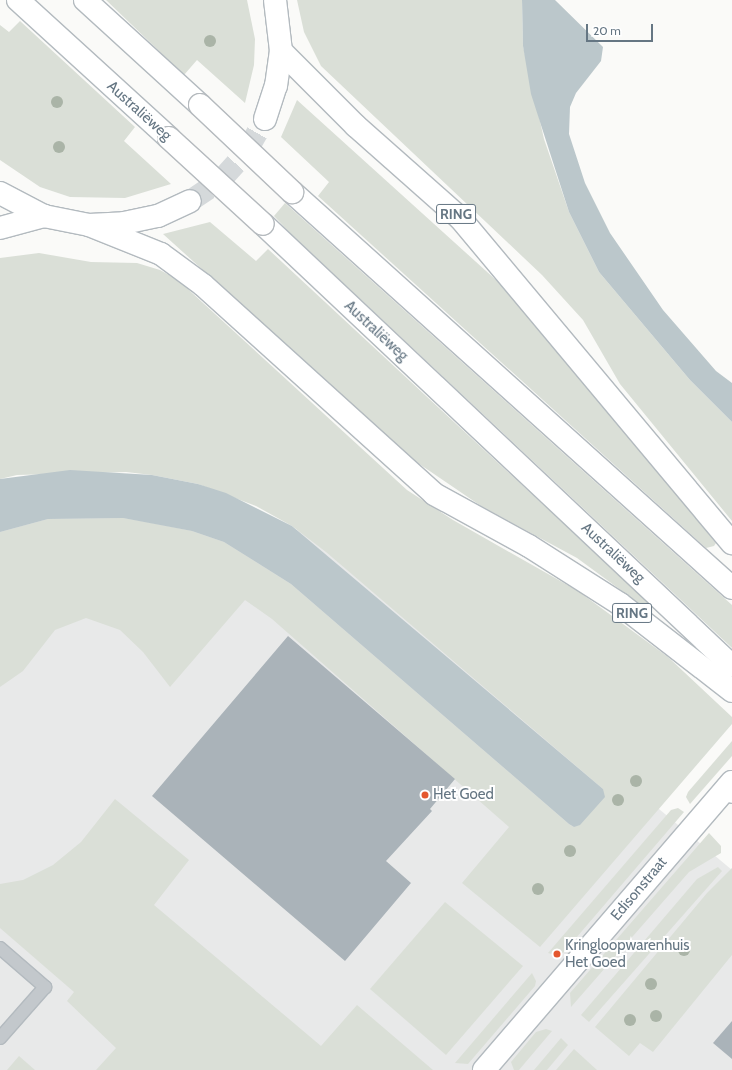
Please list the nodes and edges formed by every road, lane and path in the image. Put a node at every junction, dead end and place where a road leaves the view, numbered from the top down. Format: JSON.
{"nodes":[{"id":1,"x":18,"y":0,"type":"edge"},
{"id":2,"x":85,"y":0,"type":"edge"},
{"id":3,"x":275,"y":0,"type":"edge"},
{"id":4,"x":281,"y":51,"type":"junction"},
{"id":5,"x":265,"y":119,"type":"tunnel mouth"},
{"id":6,"x":0,"y":193,"type":"edge"},
{"id":7,"x":190,"y":201,"type":"tunnel mouth"},
{"id":8,"x":44,"y":216,"type":"junction"},
{"id":9,"x":89,"y":225,"type":"junction"},
{"id":10,"x":0,"y":228,"type":"edge"},
{"id":11,"x":732,"y":543,"type":"edge"},
{"id":12,"x":732,"y":588,"type":"edge"},
{"id":13,"x":732,"y":666,"type":"edge"},
{"id":14,"x":730,"y":690,"type":"edge"},
{"id":15,"x":730,"y":787,"type":"edge"},
{"id":16,"x":4,"y":952,"type":"edge"},
{"id":17,"x":0,"y":1038,"type":"edge"},
{"id":18,"x":489,"y":1069,"type":"edge"}],
"edges":[{"from":1,"to":13,"type":"main road","name":"Australiëweg","bridge":true},
{"from":2,"to":12,"type":"main road","bridge":true},
{"from":3,"to":4,"type":"main road"},
{"from":4,"to":5,"type":"main road"},
{"from":4,"to":11,"type":"main road","number":"RING"},
{"from":6,"to":8,"type":"main road","number":"RING"},
{"from":7,"to":9,"type":"main road","number":"RING"},
{"from":8,"to":9,"type":"main road","number":"RING"},
{"from":8,"to":10,"type":"main road"},
{"from":9,"to":14,"type":"main road","number":"RING"},
{"from":15,"to":18,"type":"main road","name":"Edisonstraat"},
{"from":16,"to":17,"type":"lane"}]}
